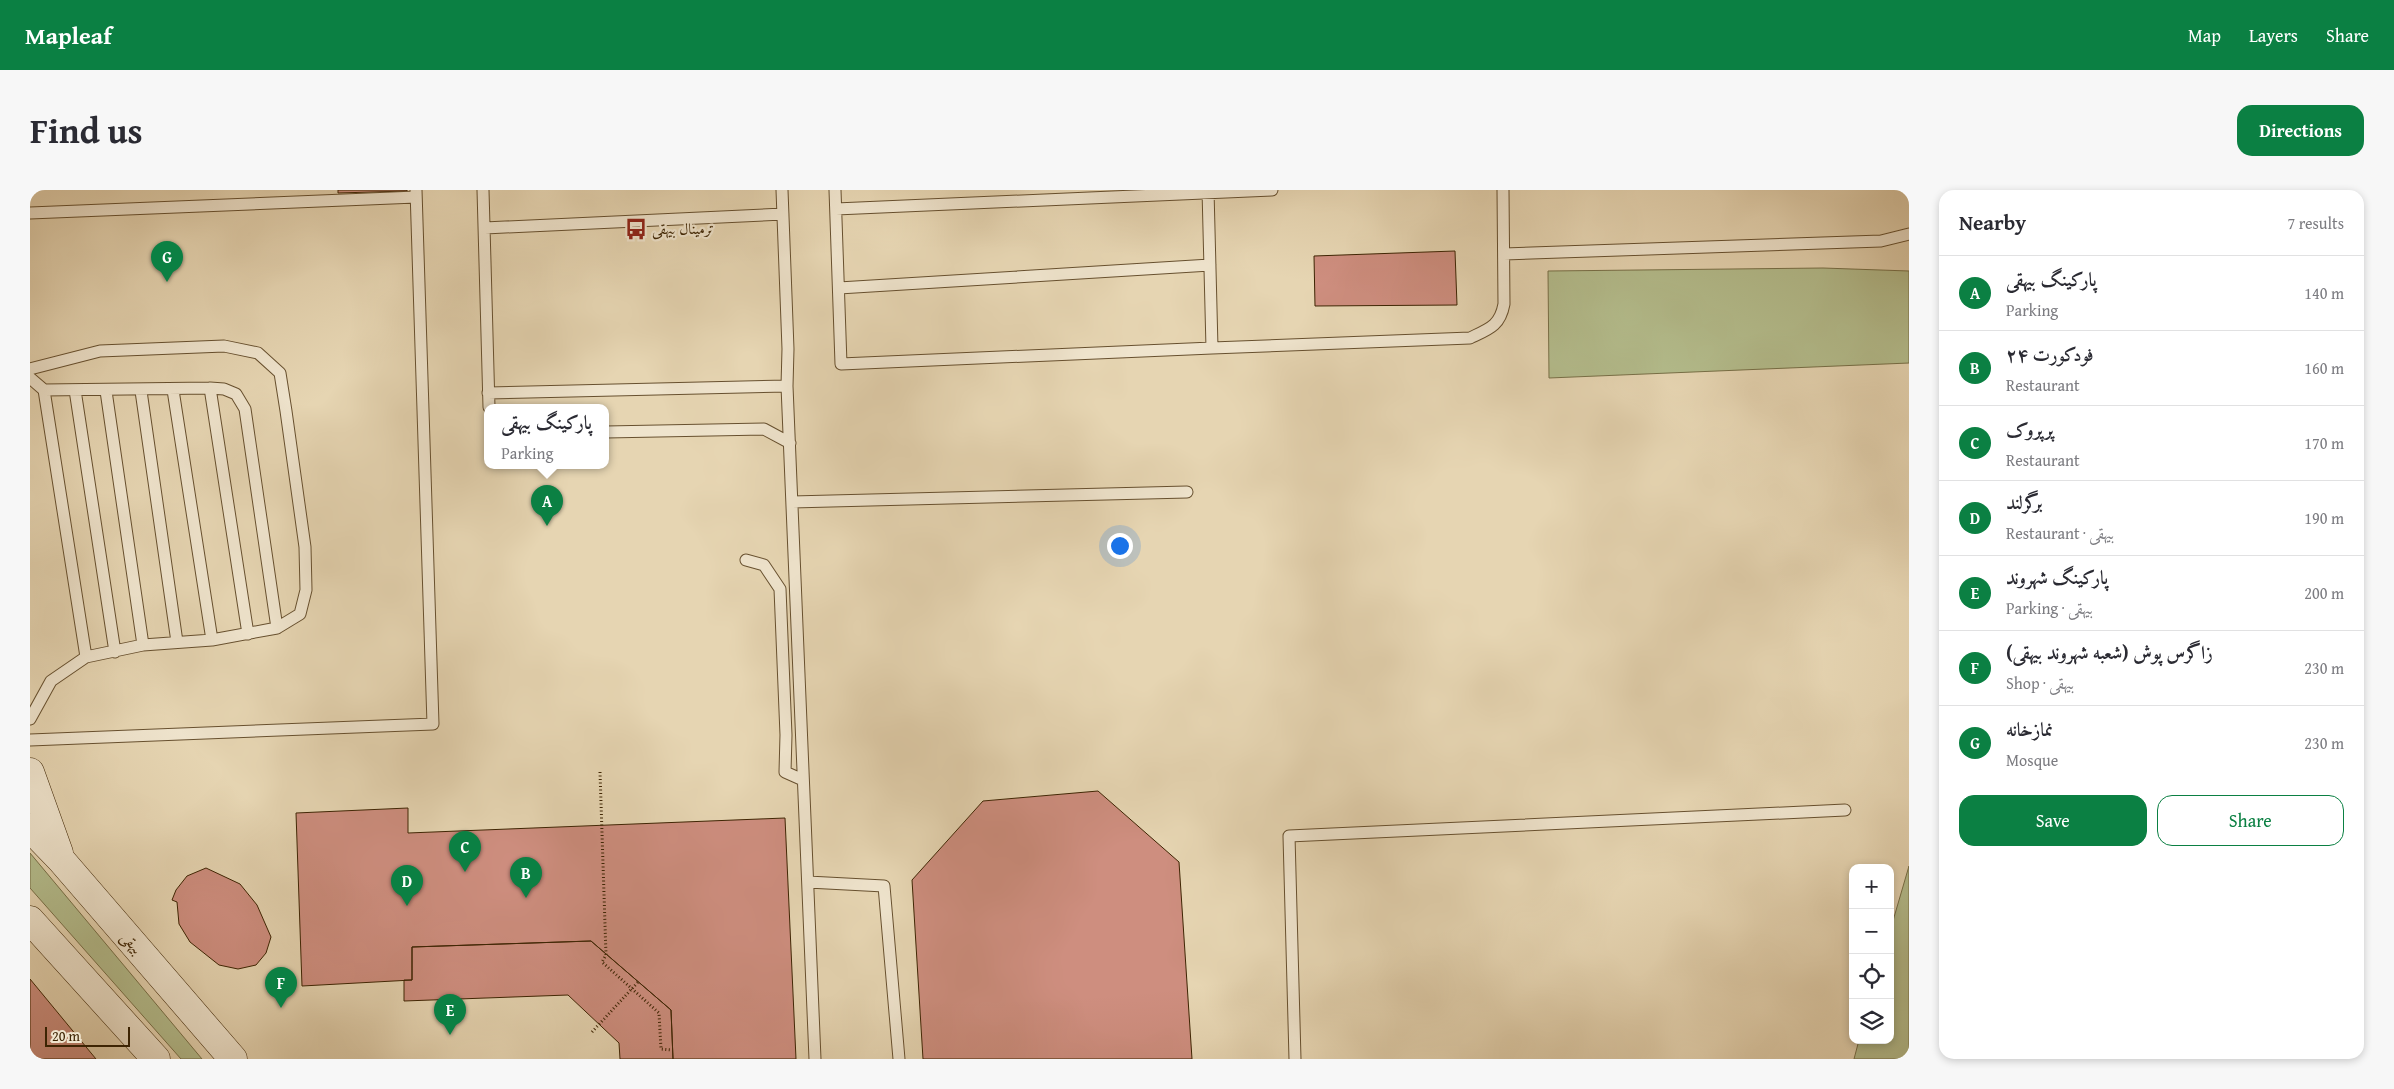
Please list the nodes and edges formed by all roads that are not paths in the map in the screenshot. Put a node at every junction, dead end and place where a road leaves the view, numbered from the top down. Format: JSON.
{"nodes":[{"id":1,"x":483,"y":190,"type":"edge"},
{"id":2,"x":782,"y":190,"type":"edge"},
{"id":3,"x":835,"y":190,"type":"edge"},
{"id":4,"x":1272,"y":190,"type":"edge"},
{"id":5,"x":1503,"y":190,"type":"edge"},
{"id":6,"x":1208,"y":191,"type":"edge"},
{"id":7,"x":416,"y":194,"type":"edge"},
{"id":8,"x":836,"y":209,"type":"junction"},
{"id":9,"x":30,"y":213,"type":"edge"},
{"id":10,"x":783,"y":214,"type":"junction"},
{"id":11,"x":484,"y":228,"type":"junction"},
{"id":12,"x":1909,"y":234,"type":"edge"},
{"id":13,"x":1504,"y":254,"type":"junction"},
{"id":14,"x":1210,"y":265,"type":"junction"},
{"id":15,"x":839,"y":288,"type":"junction"},
{"id":16,"x":1212,"y":348,"type":"junction"},
{"id":17,"x":30,"y":369,"type":"edge"},
{"id":18,"x":30,"y":378,"type":"edge"},
{"id":19,"x":787,"y":386,"type":"junction"},
{"id":20,"x":210,"y":388,"type":"junction"},
{"id":21,"x":44,"y":390,"type":"junction"},
{"id":22,"x":75,"y":390,"type":"junction"},
{"id":23,"x":173,"y":390,"type":"junction"},
{"id":24,"x":106,"y":391,"type":"junction"},
{"id":25,"x":141,"y":391,"type":"junction"},
{"id":26,"x":488,"y":393,"type":"junction"},
{"id":27,"x":489,"y":404,"type":"edge"},
{"id":28,"x":609,"y":432,"type":"edge"},
{"id":29,"x":790,"y":443,"type":"junction"},
{"id":30,"x":1187,"y":492,"type":"dead end"},
{"id":31,"x":792,"y":502,"type":"junction"},
{"id":32,"x":746,"y":560,"type":"dead end"},
{"id":33,"x":277,"y":628,"type":"junction"},
{"id":34,"x":248,"y":634,"type":"junction"},
{"id":35,"x":212,"y":640,"type":"junction"},
{"id":36,"x":177,"y":642,"type":"junction"},
{"id":37,"x":143,"y":645,"type":"junction"},
{"id":38,"x":114,"y":652,"type":"junction"},
{"id":39,"x":86,"y":658,"type":"junction"},
{"id":40,"x":30,"y":719,"type":"edge"},
{"id":41,"x":30,"y":740,"type":"edge"},
{"id":42,"x":30,"y":772,"type":"edge"},
{"id":43,"x":803,"y":780,"type":"junction"},
{"id":44,"x":1845,"y":810,"type":"dead end"},
{"id":45,"x":30,"y":828,"type":"edge"},
{"id":46,"x":62,"y":861,"type":"junction"},
{"id":47,"x":808,"y":882,"type":"junction"},
{"id":48,"x":30,"y":920,"type":"edge"},
{"id":49,"x":156,"y":1059,"type":"edge"},
{"id":50,"x":233,"y":1059,"type":"edge"},
{"id":51,"x":815,"y":1059,"type":"edge"},
{"id":52,"x":899,"y":1059,"type":"edge"},
{"id":53,"x":1294,"y":1059,"type":"edge"}],
"edges":[{"from":1,"to":11,"type":"lane"},
{"from":2,"to":10,"type":"lane"},
{"from":3,"to":8,"type":"lane"},
{"from":4,"to":6,"type":"lane"},
{"from":5,"to":13,"type":"lane"},
{"from":6,"to":8,"type":"lane"},
{"from":6,"to":14,"type":"lane"},
{"from":7,"to":9,"type":"lane"},
{"from":7,"to":41,"type":"lane"},
{"from":8,"to":15,"type":"lane"},
{"from":10,"to":11,"type":"lane"},
{"from":10,"to":19,"type":"lane"},
{"from":11,"to":26,"type":"lane"},
{"from":12,"to":13,"type":"lane"},
{"from":13,"to":16,"type":"lane"},
{"from":14,"to":15,"type":"lane"},
{"from":14,"to":16,"type":"lane"},
{"from":15,"to":16,"type":"lane"},
{"from":17,"to":33,"type":"lane"},
{"from":18,"to":21,"type":"lane"},
{"from":19,"to":26,"type":"lane"},
{"from":19,"to":29,"type":"lane"},
{"from":20,"to":23,"type":"lane"},
{"from":20,"to":33,"type":"lane"},
{"from":20,"to":34,"type":"lane"},
{"from":21,"to":22,"type":"lane"},
{"from":21,"to":39,"type":"lane"},
{"from":22,"to":24,"type":"lane"},
{"from":22,"to":38,"type":"lane"},
{"from":23,"to":25,"type":"lane"},
{"from":23,"to":35,"type":"lane"},
{"from":24,"to":25,"type":"lane"},
{"from":24,"to":37,"type":"lane"},
{"from":25,"to":36,"type":"lane"},
{"from":26,"to":27,"type":"lane"},
{"from":28,"to":29,"type":"lane"},
{"from":29,"to":31,"type":"lane"},
{"from":30,"to":31,"type":"lane"},
{"from":31,"to":43,"type":"lane"},
{"from":32,"to":43,"type":"lane"},
{"from":33,"to":34,"type":"lane"},
{"from":34,"to":35,"type":"lane"},
{"from":35,"to":36,"type":"lane"},
{"from":36,"to":37,"type":"lane"},
{"from":37,"to":38,"type":"lane"},
{"from":38,"to":39,"type":"lane"},
{"from":39,"to":40,"type":"lane"},
{"from":42,"to":46,"type":"main road"},
{"from":43,"to":47,"type":"lane"},
{"from":44,"to":53,"type":"lane"},
{"from":45,"to":46,"type":"main road","name":"بیهقی"},
{"from":46,"to":50,"type":"main road","name":"بیهقی"},
{"from":47,"to":51,"type":"lane"},
{"from":47,"to":52,"type":"lane"},
{"from":48,"to":49,"type":"main road"}]}
